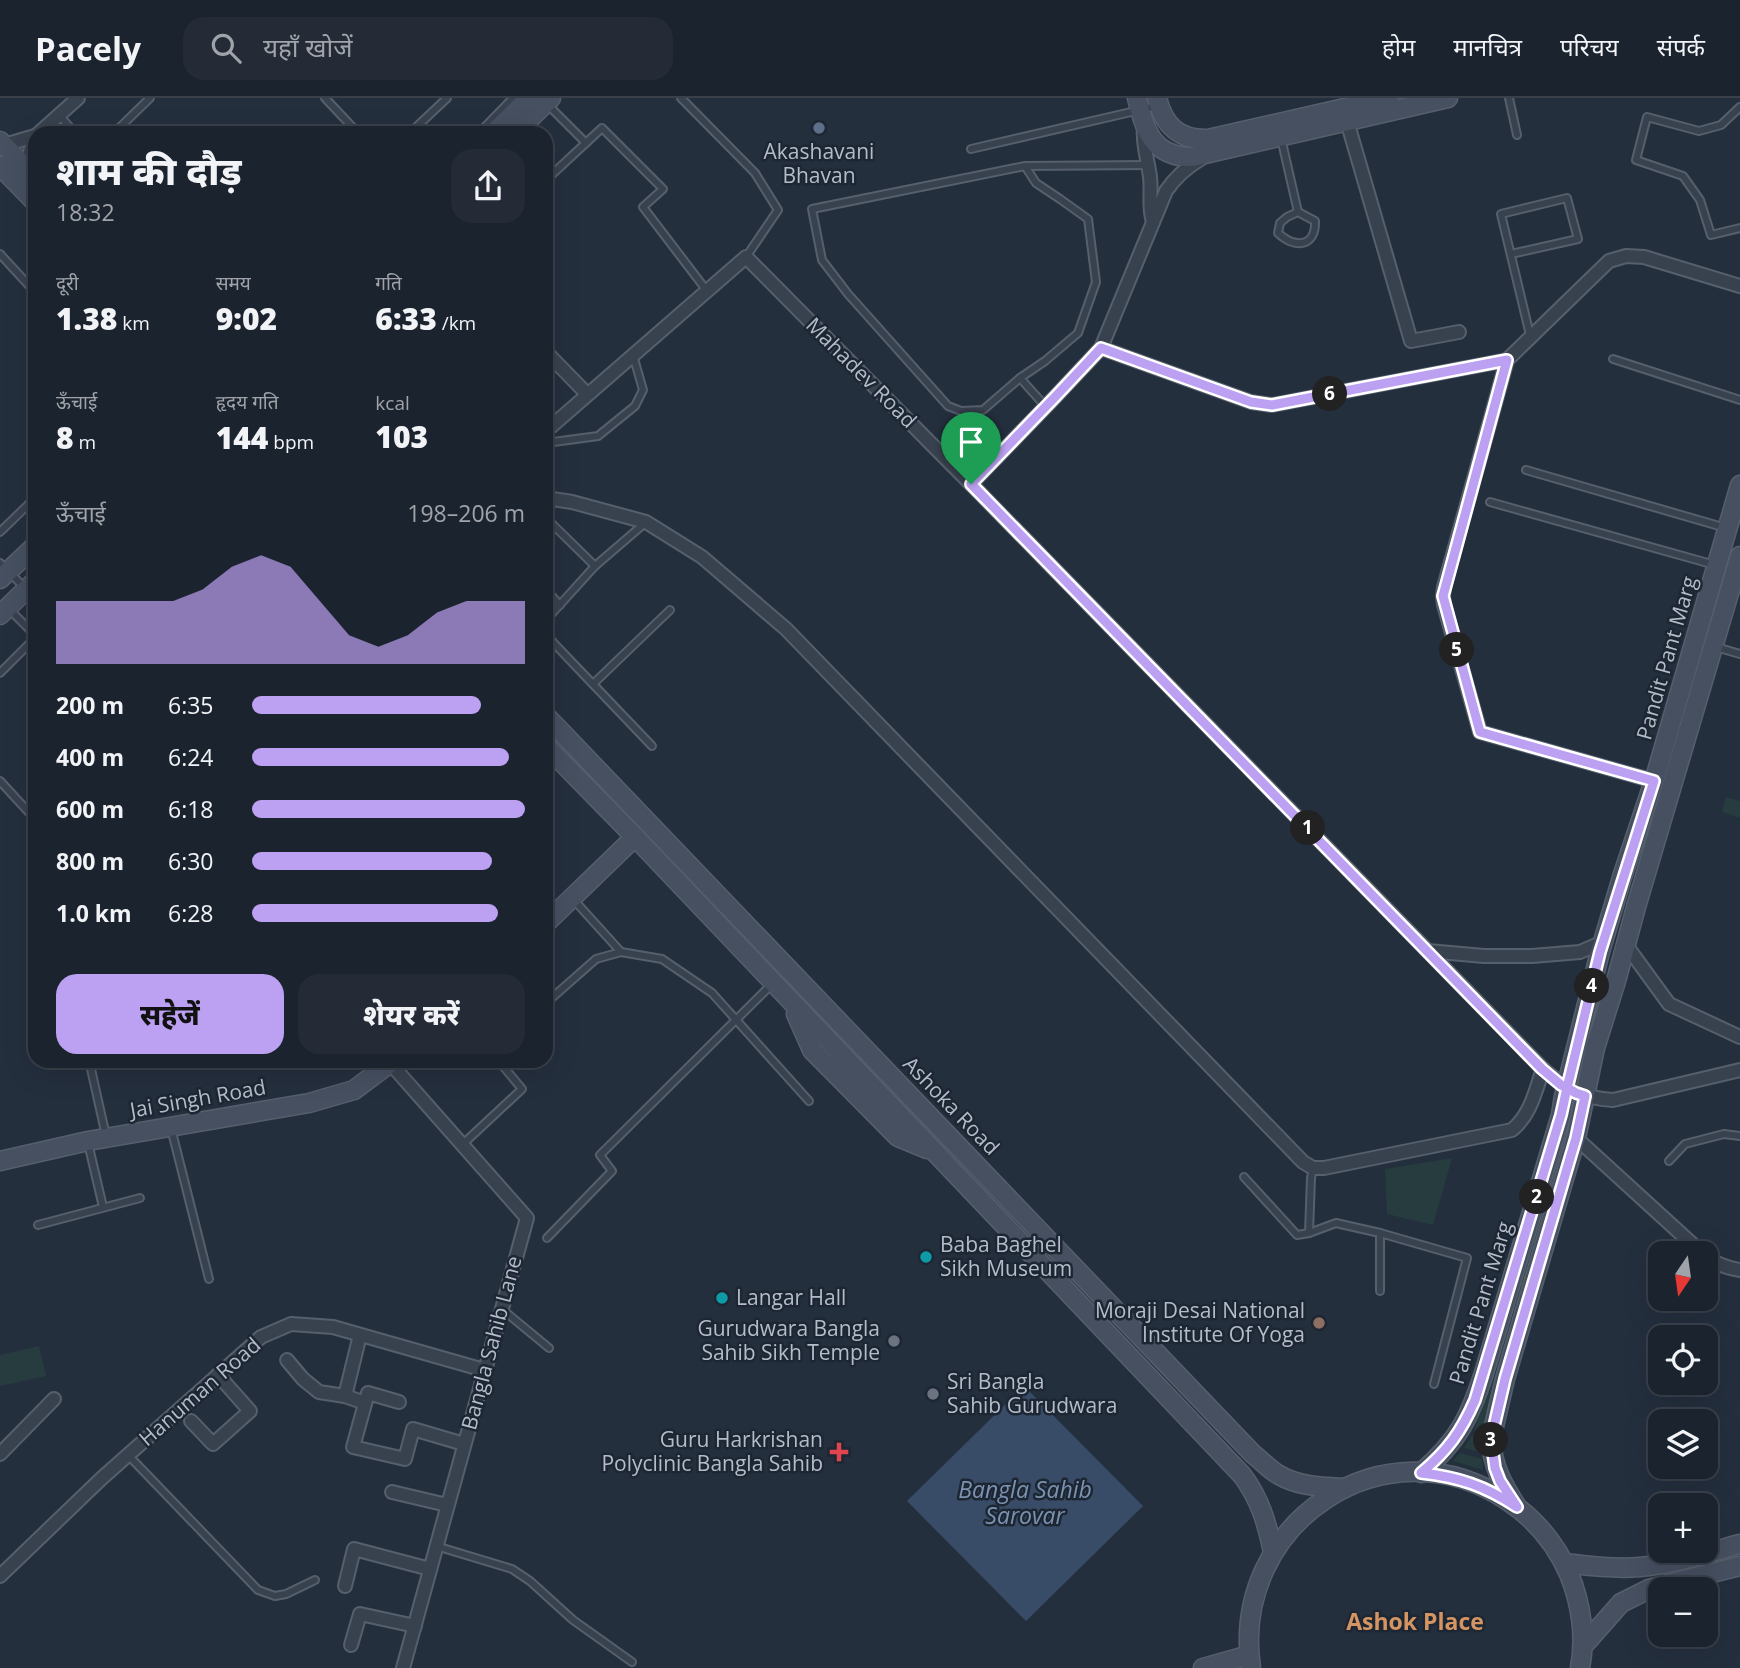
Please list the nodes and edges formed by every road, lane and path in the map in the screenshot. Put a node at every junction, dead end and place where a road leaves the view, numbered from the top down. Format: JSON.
{"nodes":[{"id":1,"x":78,"y":98,"type":"edge"},
{"id":2,"x":150,"y":98,"type":"edge"},
{"id":3,"x":325,"y":98,"type":"edge"},
{"id":4,"x":447,"y":98,"type":"edge"},
{"id":5,"x":513,"y":98,"type":"edge"},
{"id":6,"x":681,"y":98,"type":"edge"},
{"id":7,"x":1388,"y":98,"type":"edge"},
{"id":8,"x":1448,"y":98,"type":"edge"},
{"id":9,"x":1510,"y":98,"type":"edge"},
{"id":10,"x":542,"y":100,"type":"edge"},
{"id":11,"x":1158,"y":102,"type":"edge"},
{"id":12,"x":1740,"y":107,"type":"edge"},
{"id":13,"x":1141,"y":111,"type":"edge"},
{"id":14,"x":59,"y":115,"type":"junction"},
{"id":15,"x":1347,"y":121,"type":"junction"},
{"id":16,"x":46,"y":126,"type":"edge"},
{"id":17,"x":69,"y":126,"type":"edge"},
{"id":18,"x":121,"y":126,"type":"edge"},
{"id":19,"x":351,"y":126,"type":"edge"},
{"id":20,"x":418,"y":126,"type":"edge"},
{"id":21,"x":485,"y":126,"type":"edge"},
{"id":22,"x":503,"y":126,"type":"edge"},
{"id":23,"x":521,"y":126,"type":"edge"},
{"id":24,"x":1517,"y":135,"type":"dead end"},
{"id":25,"x":1281,"y":136,"type":"junction"},
{"id":26,"x":28,"y":137,"type":"edge"},
{"id":27,"x":2,"y":143,"type":"edge"},
{"id":28,"x":586,"y":143,"type":"junction"},
{"id":29,"x":1210,"y":145,"type":"junction"},
{"id":30,"x":971,"y":149,"type":"dead end"},
{"id":31,"x":28,"y":154,"type":"edge"},
{"id":32,"x":1148,"y":165,"type":"junction"},
{"id":33,"x":0,"y":166,"type":"edge"},
{"id":34,"x":1025,"y":166,"type":"junction"},
{"id":35,"x":553,"y":174,"type":"edge"},
{"id":36,"x":19,"y":176,"type":"edge"},
{"id":37,"x":1298,"y":212,"type":"junction"},
{"id":38,"x":1153,"y":222,"type":"junction"},
{"id":39,"x":1740,"y":228,"type":"edge"},
{"id":40,"x":0,"y":254,"type":"edge"},
{"id":41,"x":1511,"y":254,"type":"junction"},
{"id":42,"x":746,"y":257,"type":"junction"},
{"id":43,"x":28,"y":284,"type":"edge"},
{"id":44,"x":1740,"y":286,"type":"edge"},
{"id":45,"x":707,"y":290,"type":"junction"},
{"id":46,"x":1459,"y":332,"type":"dead end"},
{"id":47,"x":1531,"y":337,"type":"junction"},
{"id":48,"x":1101,"y":348,"type":"junction"},
{"id":49,"x":633,"y":355,"type":"junction"},
{"id":50,"x":553,"y":359,"type":"edge"},
{"id":51,"x":1612,"y":359,"type":"dead end"},
{"id":52,"x":1507,"y":360,"type":"junction"},
{"id":53,"x":1020,"y":378,"type":"junction"},
{"id":54,"x":587,"y":394,"type":"junction"},
{"id":55,"x":1740,"y":400,"type":"edge"},
{"id":56,"x":1046,"y":407,"type":"junction"},
{"id":57,"x":553,"y":425,"type":"edge"},
{"id":58,"x":553,"y":442,"type":"edge"},
{"id":59,"x":1526,"y":470,"type":"dead end"},
{"id":60,"x":971,"y":484,"type":"junction"},
{"id":61,"x":1740,"y":485,"type":"edge"},
{"id":62,"x":553,"y":499,"type":"edge"},
{"id":63,"x":1490,"y":502,"type":"dead end"},
{"id":64,"x":28,"y":505,"type":"edge"},
{"id":65,"x":646,"y":522,"type":"junction"},
{"id":66,"x":553,"y":525,"type":"edge"},
{"id":67,"x":1728,"y":528,"type":"junction"},
{"id":68,"x":0,"y":532,"type":"edge"},
{"id":69,"x":28,"y":551,"type":"edge"},
{"id":70,"x":1740,"y":556,"type":"edge"},
{"id":71,"x":1717,"y":565,"type":"junction"},
{"id":72,"x":595,"y":566,"type":"junction"},
{"id":73,"x":3,"y":571,"type":"edge"},
{"id":74,"x":28,"y":584,"type":"edge"},
{"id":75,"x":28,"y":588,"type":"edge"},
{"id":76,"x":553,"y":598,"type":"edge"},
{"id":77,"x":560,"y":605,"type":"junction"},
{"id":78,"x":670,"y":610,"type":"dead end"},
{"id":79,"x":4,"y":612,"type":"edge"},
{"id":80,"x":553,"y":612,"type":"edge"},
{"id":81,"x":28,"y":631,"type":"edge"},
{"id":82,"x":553,"y":642,"type":"edge"},
{"id":83,"x":28,"y":643,"type":"edge"},
{"id":84,"x":1714,"y":646,"type":"junction"},
{"id":85,"x":1740,"y":654,"type":"edge"},
{"id":86,"x":0,"y":673,"type":"edge"},
{"id":87,"x":593,"y":684,"type":"junction"},
{"id":88,"x":553,"y":723,"type":"edge"},
{"id":89,"x":652,"y":746,"type":"dead end"},
{"id":90,"x":553,"y":754,"type":"edge"},
{"id":91,"x":0,"y":781,"type":"edge"},
{"id":92,"x":1654,"y":781,"type":"junction"},
{"id":93,"x":28,"y":811,"type":"edge"},
{"id":94,"x":635,"y":837,"type":"junction"},
{"id":95,"x":571,"y":897,"type":"junction"},
{"id":96,"x":553,"y":916,"type":"edge"},
{"id":97,"x":1603,"y":942,"type":"junction"},
{"id":98,"x":1626,"y":945,"type":"junction"},
{"id":99,"x":1428,"y":951,"type":"junction"},
{"id":100,"x":621,"y":952,"type":"junction"},
{"id":101,"x":773,"y":984,"type":"junction"},
{"id":102,"x":553,"y":997,"type":"edge"},
{"id":103,"x":736,"y":1020,"type":"junction"},
{"id":104,"x":1740,"y":1037,"type":"edge"},
{"id":105,"x":90,"y":1068,"type":"edge"},
{"id":106,"x":384,"y":1068,"type":"edge"},
{"id":107,"x":397,"y":1068,"type":"edge"},
{"id":108,"x":505,"y":1068,"type":"edge"},
{"id":109,"x":1542,"y":1069,"type":"junction"},
{"id":110,"x":1740,"y":1070,"type":"edge"},
{"id":111,"x":1576,"y":1092,"type":"junction"},
{"id":112,"x":809,"y":1101,"type":"dead end"},
{"id":113,"x":171,"y":1126,"type":"junction"},
{"id":114,"x":1740,"y":1136,"type":"edge"},
{"id":115,"x":1576,"y":1138,"type":"junction"},
{"id":116,"x":97,"y":1139,"type":"junction"},
{"id":117,"x":463,"y":1144,"type":"junction"},
{"id":118,"x":0,"y":1161,"type":"edge"},
{"id":119,"x":1669,"y":1161,"type":"dead end"},
{"id":120,"x":1313,"y":1168,"type":"junction"},
{"id":121,"x":1244,"y":1177,"type":"dead end"},
{"id":122,"x":140,"y":1198,"type":"dead end"},
{"id":123,"x":103,"y":1207,"type":"junction"},
{"id":124,"x":38,"y":1225,"type":"dead end"},
{"id":125,"x":1309,"y":1233,"type":"junction"},
{"id":126,"x":1380,"y":1233,"type":"junction"},
{"id":127,"x":547,"y":1238,"type":"dead end"},
{"id":128,"x":1689,"y":1241,"type":"edge"},
{"id":129,"x":1718,"y":1264,"type":"edge"},
{"id":130,"x":1740,"y":1270,"type":"edge"},
{"id":131,"x":209,"y":1279,"type":"dead end"},
{"id":132,"x":1380,"y":1291,"type":"dead end"},
{"id":133,"x":502,"y":1309,"type":"junction"},
{"id":134,"x":360,"y":1335,"type":"junction"},
{"id":135,"x":549,"y":1348,"type":"dead end"},
{"id":136,"x":288,"y":1360,"type":"dead end"},
{"id":137,"x":484,"y":1370,"type":"junction"},
{"id":138,"x":1484,"y":1373,"type":"junction"},
{"id":139,"x":218,"y":1375,"type":"junction"},
{"id":140,"x":1505,"y":1379,"type":"junction"},
{"id":141,"x":1434,"y":1384,"type":"dead end"},
{"id":142,"x":345,"y":1396,"type":"junction"},
{"id":143,"x":54,"y":1399,"type":"dead end"},
{"id":144,"x":399,"y":1402,"type":"dead end"},
{"id":145,"x":365,"y":1403,"type":"junction"},
{"id":146,"x":191,"y":1421,"type":"dead end"},
{"id":147,"x":464,"y":1444,"type":"junction"},
{"id":148,"x":0,"y":1454,"type":"edge"},
{"id":149,"x":128,"y":1455,"type":"junction"},
{"id":150,"x":1421,"y":1473,"type":"junction"},
{"id":151,"x":1345,"y":1488,"type":"junction"},
{"id":152,"x":392,"y":1492,"type":"dead end"},
{"id":153,"x":447,"y":1505,"type":"junction"},
{"id":154,"x":1517,"y":1507,"type":"junction"},
{"id":155,"x":1740,"y":1545,"type":"edge"},
{"id":156,"x":436,"y":1546,"type":"junction"},
{"id":157,"x":1273,"y":1552,"type":"junction"},
{"id":158,"x":1564,"y":1563,"type":"junction"},
{"id":159,"x":1740,"y":1566,"type":"edge"},
{"id":160,"x":430,"y":1569,"type":"junction"},
{"id":161,"x":0,"y":1576,"type":"edge"},
{"id":162,"x":315,"y":1580,"type":"dead end"},
{"id":163,"x":345,"y":1586,"type":"dead end"},
{"id":164,"x":415,"y":1626,"type":"junction"},
{"id":165,"x":351,"y":1645,"type":"dead end"},
{"id":166,"x":1583,"y":1646,"type":"junction"},
{"id":167,"x":632,"y":1661,"type":"dead end"},
{"id":168,"x":1250,"y":1661,"type":"edge"},
{"id":169,"x":403,"y":1668,"type":"edge"},
{"id":170,"x":1203,"y":1668,"type":"edge"},
{"id":171,"x":1580,"y":1668,"type":"edge"}],
"edges":[{"from":1,"to":14,"type":"street"},
{"from":2,"to":18,"type":"lane"},
{"from":3,"to":19,"type":"lane"},
{"from":4,"to":20,"type":"lane"},
{"from":5,"to":21,"type":"lane"},
{"from":6,"to":42,"type":"lane"},
{"from":7,"to":29,"type":"main road"},
{"from":8,"to":15,"type":"main road"},
{"from":9,"to":24,"type":"lane"},
{"from":10,"to":22,"type":"main road"},
{"from":10,"to":23,"type":"main road"},
{"from":10,"to":28,"type":"lane"},
{"from":11,"to":13,"type":"lane"},
{"from":11,"to":29,"type":"main road"},
{"from":12,"to":39,"type":"lane"},
{"from":13,"to":29,"type":"main road"},
{"from":13,"to":30,"type":"lane"},
{"from":13,"to":32,"type":"street"},
{"from":14,"to":16,"type":"street"},
{"from":14,"to":17,"type":"lane"},
{"from":15,"to":25,"type":"main road"},
{"from":15,"to":46,"type":"street"},
{"from":25,"to":29,"type":"main road"},
{"from":25,"to":37,"type":"lane"},
{"from":26,"to":27,"type":"street"},
{"from":27,"to":36,"type":"main road"},
{"from":28,"to":35,"type":"lane"},
{"from":28,"to":45,"type":"lane"},
{"from":29,"to":38,"type":"street"},
{"from":31,"to":36,"type":"street"},
{"from":32,"to":34,"type":"lane"},
{"from":32,"to":38,"type":"street"},
{"from":33,"to":36,"type":"main road"},
{"from":34,"to":53,"type":"lane"},
{"from":34,"to":53,"type":"lane"},
{"from":37,"to":37,"type":"lane"},
{"from":38,"to":48,"type":"street"},
{"from":40,"to":43,"type":"lane"},
{"from":41,"to":41,"type":"lane"},
{"from":41,"to":47,"type":"lane"},
{"from":42,"to":45,"type":"street"},
{"from":42,"to":60,"type":"street","name":"Mahadev Road"},
{"from":44,"to":47,"type":"street"},
{"from":45,"to":49,"type":"street"},
{"from":47,"to":52,"type":"street"},
{"from":48,"to":52,"type":"street"},
{"from":48,"to":56,"type":"street"},
{"from":49,"to":54,"type":"street"},
{"from":49,"to":58,"type":"lane"},
{"from":50,"to":54,"type":"street"},
{"from":51,"to":55,"type":"lane"},
{"from":52,"to":92,"type":"street"},
{"from":53,"to":56,"type":"lane"},
{"from":54,"to":57,"type":"street"},
{"from":56,"to":60,"type":"street"},
{"from":59,"to":67,"type":"lane"},
{"from":60,"to":99,"type":"street","name":"Mahadev Road"},
{"from":61,"to":67,"type":"main road","name":"Pandit Pant Marg"},
{"from":62,"to":65,"type":"street"},
{"from":63,"to":71,"type":"lane"},
{"from":64,"to":68,"type":"lane"},
{"from":65,"to":72,"type":"lane"},
{"from":65,"to":120,"type":"street"},
{"from":66,"to":72,"type":"lane"},
{"from":67,"to":71,"type":"main road","name":"Pandit Pant Marg"},
{"from":69,"to":73,"type":"main road"},
{"from":70,"to":84,"type":"main road","name":"Pandit Pant Marg"},
{"from":71,"to":92,"type":"main road","name":"Pandit Pant Marg"},
{"from":72,"to":77,"type":"lane"},
{"from":73,"to":74,"type":"lane"},
{"from":75,"to":79,"type":"main road"},
{"from":76,"to":77,"type":"lane"},
{"from":77,"to":80,"type":"lane"},
{"from":78,"to":87,"type":"lane"},
{"from":79,"to":81,"type":"lane"},
{"from":82,"to":87,"type":"lane"},
{"from":83,"to":86,"type":"lane"},
{"from":84,"to":85,"type":"lane"},
{"from":84,"to":98,"type":"main road","name":"Pandit Pant Marg"},
{"from":87,"to":89,"type":"lane"},
{"from":88,"to":151,"type":"main road","name":"Ashoka Road"},
{"from":90,"to":94,"type":"main road"},
{"from":91,"to":93,"type":"lane"},
{"from":92,"to":97,"type":"main road","name":"Pandit Pant Marg"},
{"from":94,"to":95,"type":"main road"},
{"from":94,"to":101,"type":"main road"},
{"from":95,"to":96,"type":"main road"},
{"from":95,"to":100,"type":"lane"},
{"from":97,"to":99,"type":"street"},
{"from":97,"to":111,"type":"main road","name":"Pandit Pant Marg"},
{"from":98,"to":104,"type":"street"},
{"from":98,"to":111,"type":"main road","name":"Pandit Pant Marg"},
{"from":99,"to":109,"type":"street","name":"Mahadev Road"},
{"from":100,"to":102,"type":"lane"},
{"from":100,"to":103,"type":"lane"},
{"from":101,"to":103,"type":"lane"},
{"from":101,"to":157,"type":"main road"},
{"from":103,"to":112,"type":"lane"},
{"from":103,"to":127,"type":"lane"},
{"from":105,"to":116,"type":"lane"},
{"from":106,"to":113,"type":"main road","name":"Jai Singh Road"},
{"from":107,"to":117,"type":"street","name":"Bangla Sahib Lane"},
{"from":108,"to":117,"type":"lane"},
{"from":109,"to":111,"type":"street","name":"Mahadev Road"},
{"from":109,"to":120,"type":"street"},
{"from":110,"to":111,"type":"street"},
{"from":111,"to":115,"type":"main road","name":"Pandit Pant Marg"},
{"from":111,"to":138,"type":"main road","name":"Pandit Pant Marg"},
{"from":113,"to":116,"type":"main road","name":"Jai Singh Road"},
{"from":113,"to":131,"type":"lane"},
{"from":114,"to":119,"type":"lane"},
{"from":115,"to":128,"type":"street"},
{"from":115,"to":140,"type":"main road","name":"Pandit Pant Marg"},
{"from":116,"to":118,"type":"main road","name":"Jai Singh Road"},
{"from":116,"to":123,"type":"lane"},
{"from":117,"to":133,"type":"street","name":"Bangla Sahib Lane"},
{"from":120,"to":125,"type":"lane"},
{"from":121,"to":125,"type":"lane"},
{"from":122,"to":123,"type":"lane"},
{"from":123,"to":124,"type":"lane"},
{"from":125,"to":126,"type":"lane"},
{"from":126,"to":132,"type":"lane"},
{"from":126,"to":141,"type":"lane"},
{"from":129,"to":130,"type":"street"},
{"from":133,"to":135,"type":"lane"},
{"from":133,"to":137,"type":"street","name":"Bangla Sahib Lane"},
{"from":134,"to":137,"type":"street","name":"Hanuman Road"},
{"from":134,"to":139,"type":"street","name":"Hanuman Road"},
{"from":134,"to":142,"type":"street"},
{"from":136,"to":142,"type":"street"},
{"from":137,"to":147,"type":"street","name":"Bangla Sahib Lane"},
{"from":138,"to":140,"type":"main road"},
{"from":138,"to":150,"type":"main road","name":"Pandit Pant Marg"},
{"from":139,"to":146,"type":"street"},
{"from":139,"to":149,"type":"street","name":"Hanuman Road"},
{"from":140,"to":154,"type":"main road","name":"Pandit Pant Marg"},
{"from":142,"to":145,"type":"street"},
{"from":143,"to":148,"type":"street"},
{"from":144,"to":145,"type":"street"},
{"from":145,"to":147,"type":"street"},
{"from":147,"to":153,"type":"street","name":"Bangla Sahib Lane"},
{"from":149,"to":161,"type":"street","name":"Hanuman Road"},
{"from":149,"to":162,"type":"lane"},
{"from":150,"to":151,"type":"main road"},
{"from":150,"to":154,"type":"main road"},
{"from":151,"to":157,"type":"main road"},
{"from":152,"to":153,"type":"street"},
{"from":153,"to":156,"type":"street","name":"Bangla Sahib Lane"},
{"from":154,"to":158,"type":"main road"},
{"from":155,"to":158,"type":"main road"},
{"from":156,"to":160,"type":"street","name":"Bangla Sahib Lane"},
{"from":156,"to":167,"type":"lane"},
{"from":157,"to":168,"type":"main road"},
{"from":158,"to":166,"type":"main road"},
{"from":159,"to":166,"type":"main road"},
{"from":160,"to":163,"type":"street"},
{"from":160,"to":164,"type":"street","name":"Bangla Sahib Lane"},
{"from":164,"to":165,"type":"street"},
{"from":164,"to":169,"type":"street","name":"Bangla Sahib Lane"},
{"from":166,"to":171,"type":"main road"},
{"from":168,"to":170,"type":"main road"}]}
